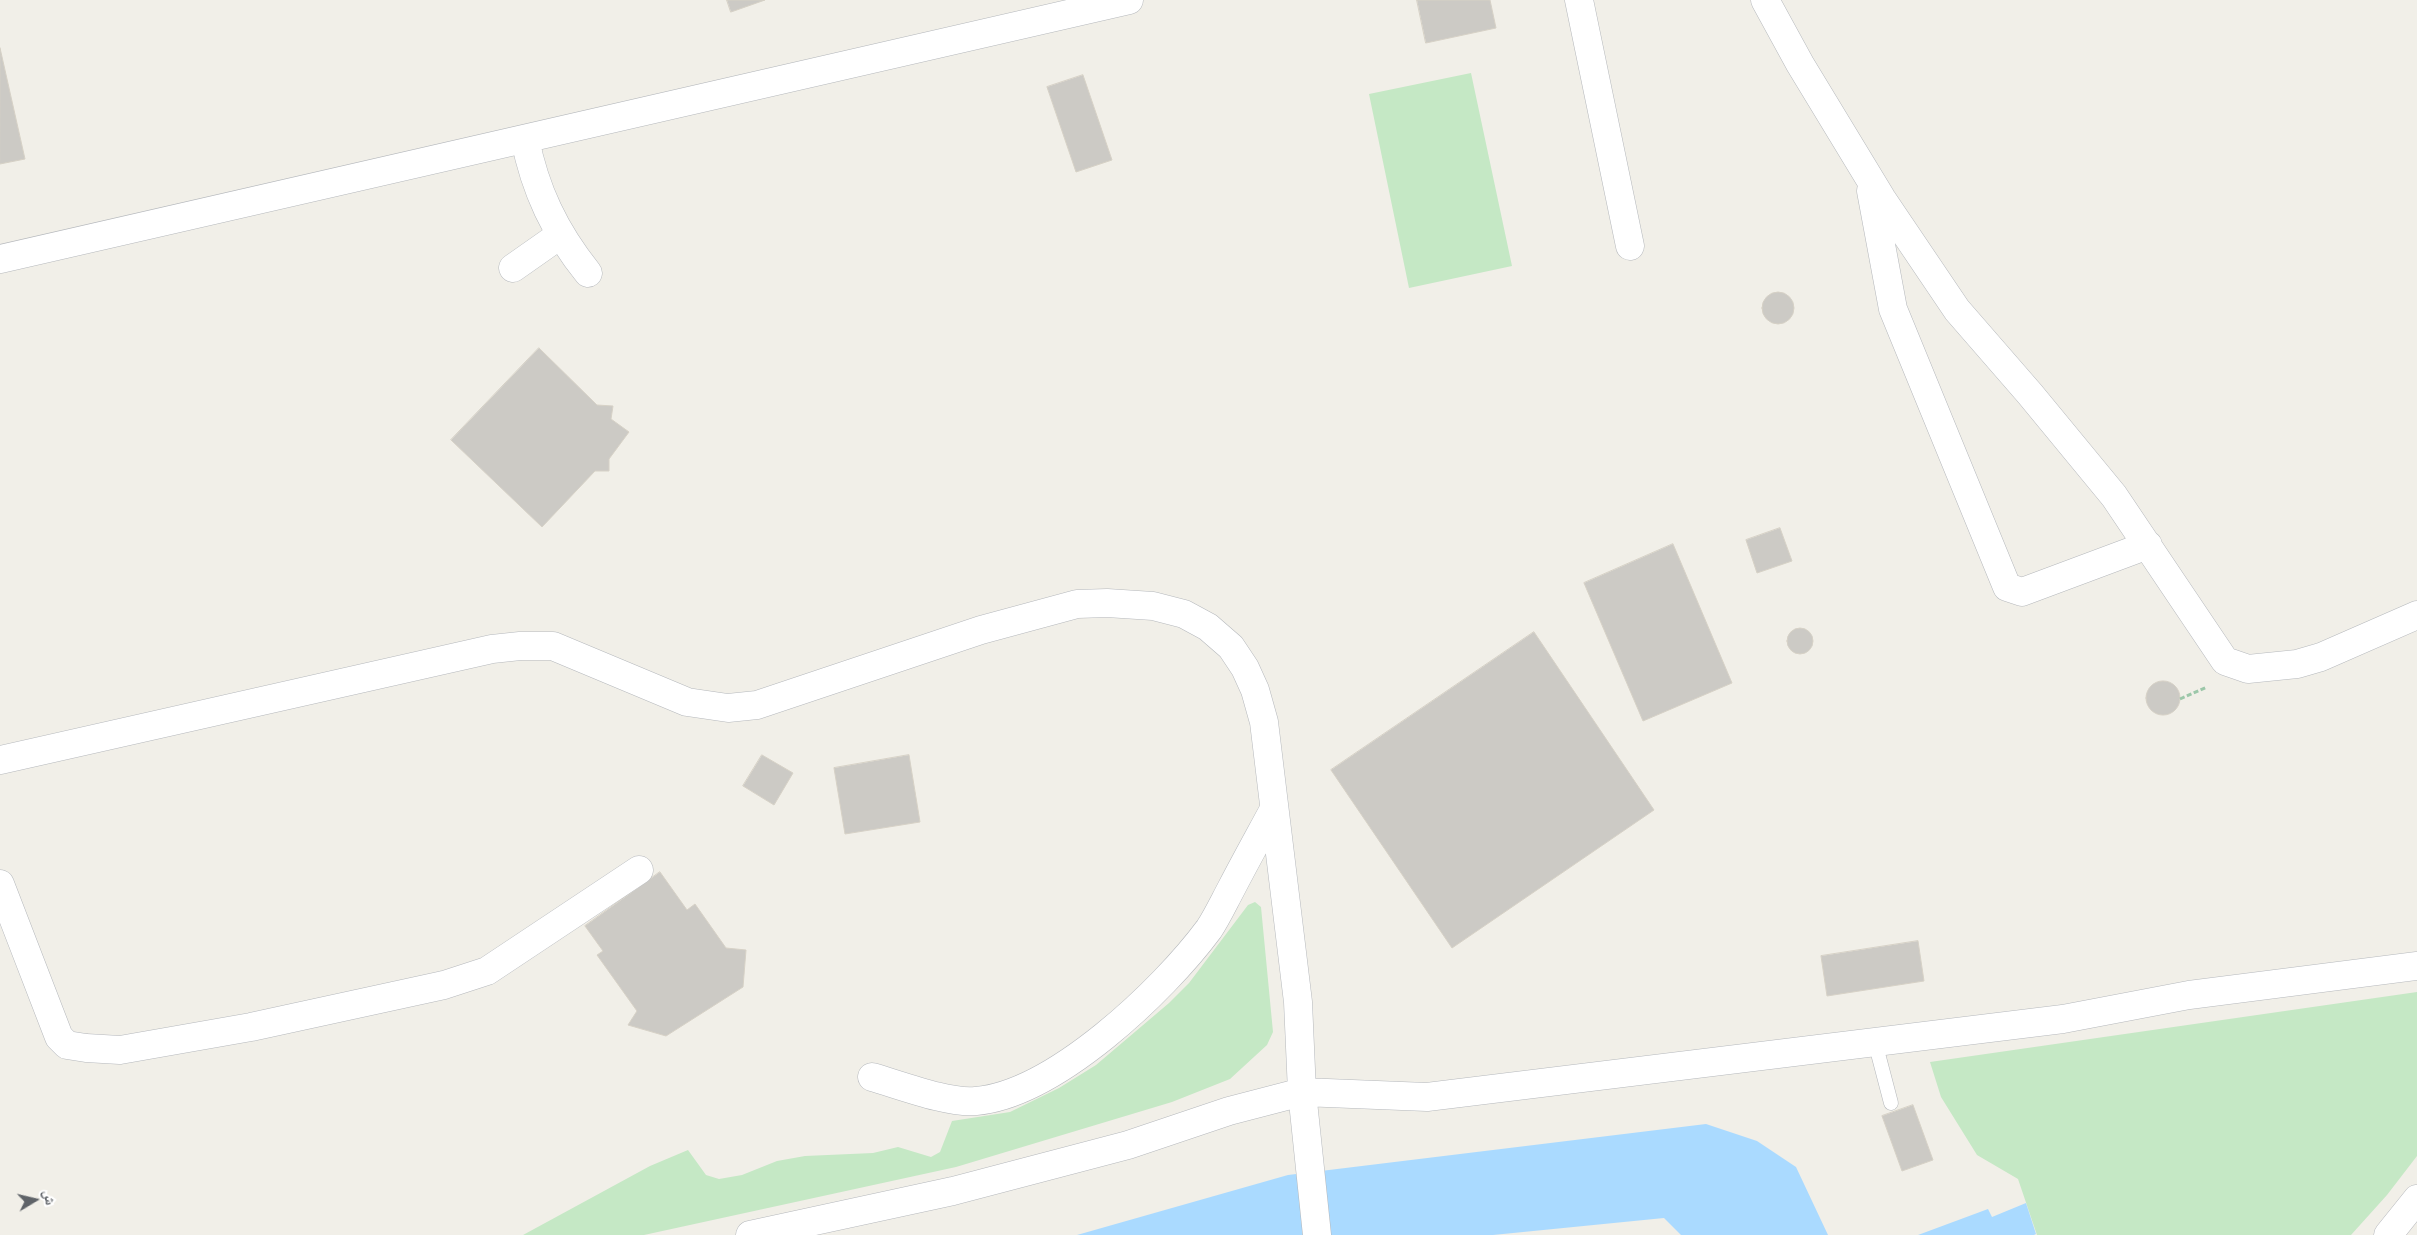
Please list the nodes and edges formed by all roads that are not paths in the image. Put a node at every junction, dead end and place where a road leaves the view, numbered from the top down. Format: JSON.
{"nodes":[{"id":1,"x":1129,"y":0,"type":"edge"},
{"id":2,"x":1579,"y":0,"type":"edge"},
{"id":3,"x":1765,"y":0,"type":"edge"},
{"id":4,"x":525,"y":139,"type":"junction"},
{"id":5,"x":1868,"y":177,"type":"junction"},
{"id":6,"x":560,"y":236,"type":"junction"},
{"id":7,"x":1630,"y":246,"type":"dead end"},
{"id":8,"x":0,"y":260,"type":"edge"},
{"id":9,"x":513,"y":268,"type":"dead end"},
{"id":10,"x":588,"y":273,"type":"dead end"},
{"id":11,"x":2148,"y":545,"type":"junction"},
{"id":12,"x":2417,"y":616,"type":"edge"},
{"id":13,"x":0,"y":760,"type":"edge"},
{"id":14,"x":1274,"y":809,"type":"junction"},
{"id":15,"x":639,"y":870,"type":"dead end"},
{"id":16,"x":0,"y":884,"type":"edge"},
{"id":17,"x":2417,"y":966,"type":"edge"},
{"id":18,"x":1875,"y":1042,"type":"junction"},
{"id":19,"x":872,"y":1077,"type":"dead end"},
{"id":20,"x":1302,"y":1092,"type":"junction"},
{"id":21,"x":1891,"y":1102,"type":"dead end"},
{"id":22,"x":2417,"y":1199,"type":"edge"},
{"id":23,"x":750,"y":1235,"type":"edge"},
{"id":24,"x":1317,"y":1235,"type":"edge"},
{"id":25,"x":2388,"y":1235,"type":"edge"}],
"edges":[{"from":1,"to":4,"type":"street"},
{"from":2,"to":7,"type":"street"},
{"from":3,"to":5,"type":"street"},
{"from":4,"to":6,"type":"street"},
{"from":4,"to":8,"type":"street"},
{"from":5,"to":11,"type":"street"},
{"from":5,"to":11,"type":"street"},
{"from":6,"to":9,"type":"street"},
{"from":6,"to":10,"type":"street"},
{"from":11,"to":12,"type":"street"},
{"from":13,"to":14,"type":"street"},
{"from":14,"to":19,"type":"street"},
{"from":14,"to":20,"type":"street"},
{"from":15,"to":16,"type":"street"},
{"from":17,"to":18,"type":"street"},
{"from":18,"to":20,"type":"street"},
{"from":18,"to":21,"type":"lane"},
{"from":20,"to":23,"type":"street"},
{"from":20,"to":24,"type":"street"},
{"from":22,"to":25,"type":"street"}]}
